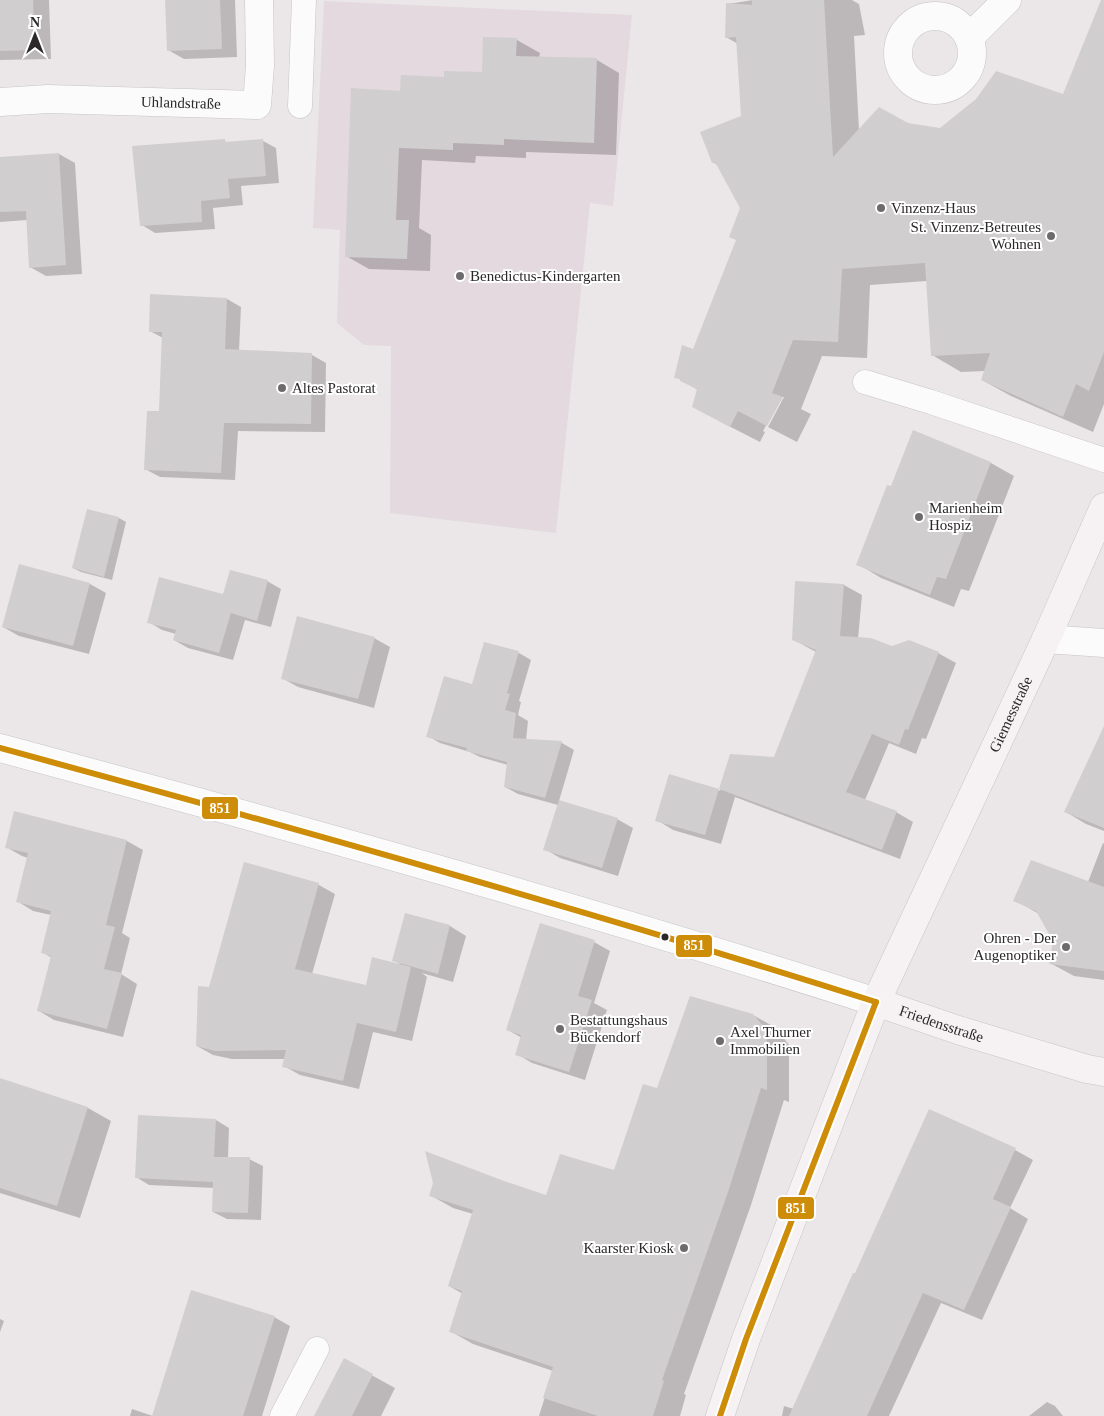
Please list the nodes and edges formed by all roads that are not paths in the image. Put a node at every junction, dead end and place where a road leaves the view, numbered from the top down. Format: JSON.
{"nodes":[{"id":1,"x":259,"y":0,"type":"edge"},
{"id":2,"x":304,"y":0,"type":"edge"},
{"id":3,"x":1007,"y":0,"type":"edge"},
{"id":4,"x":969,"y":38,"type":"dead end"},
{"id":5,"x":0,"y":102,"type":"edge"},
{"id":6,"x":300,"y":106,"type":"dead end"},
{"id":7,"x":865,"y":382,"type":"dead end"},
{"id":8,"x":1104,"y":460,"type":"edge"},
{"id":9,"x":1104,"y":507,"type":"edge"},
{"id":10,"x":1046,"y":639,"type":"junction"},
{"id":11,"x":1104,"y":643,"type":"edge"},
{"id":12,"x":0,"y":748,"type":"edge"},
{"id":13,"x":876,"y":1002,"type":"junction"},
{"id":14,"x":1104,"y":1072,"type":"edge"},
{"id":15,"x":317,"y":1349,"type":"dead end"},
{"id":16,"x":282,"y":1416,"type":"edge"},
{"id":17,"x":720,"y":1416,"type":"edge"}],
"edges":[{"from":1,"to":5,"type":"street","name":"Uhlandstraße"},
{"from":2,"to":6,"type":"lane"},
{"from":3,"to":4,"type":"street"},
{"from":7,"to":8,"type":"lane"},
{"from":9,"to":10,"type":"main road","name":"Giemesstraße"},
{"from":10,"to":11,"type":"street"},
{"from":10,"to":13,"type":"main road","name":"Giemesstraße"},
{"from":12,"to":13,"type":"street","name":"Friedensstraße"},
{"from":13,"to":14,"type":"main road","name":"Friedensstraße"},
{"from":13,"to":17,"type":"main road","name":"Giemesstraße"},
{"from":15,"to":16,"type":"lane"}]}
